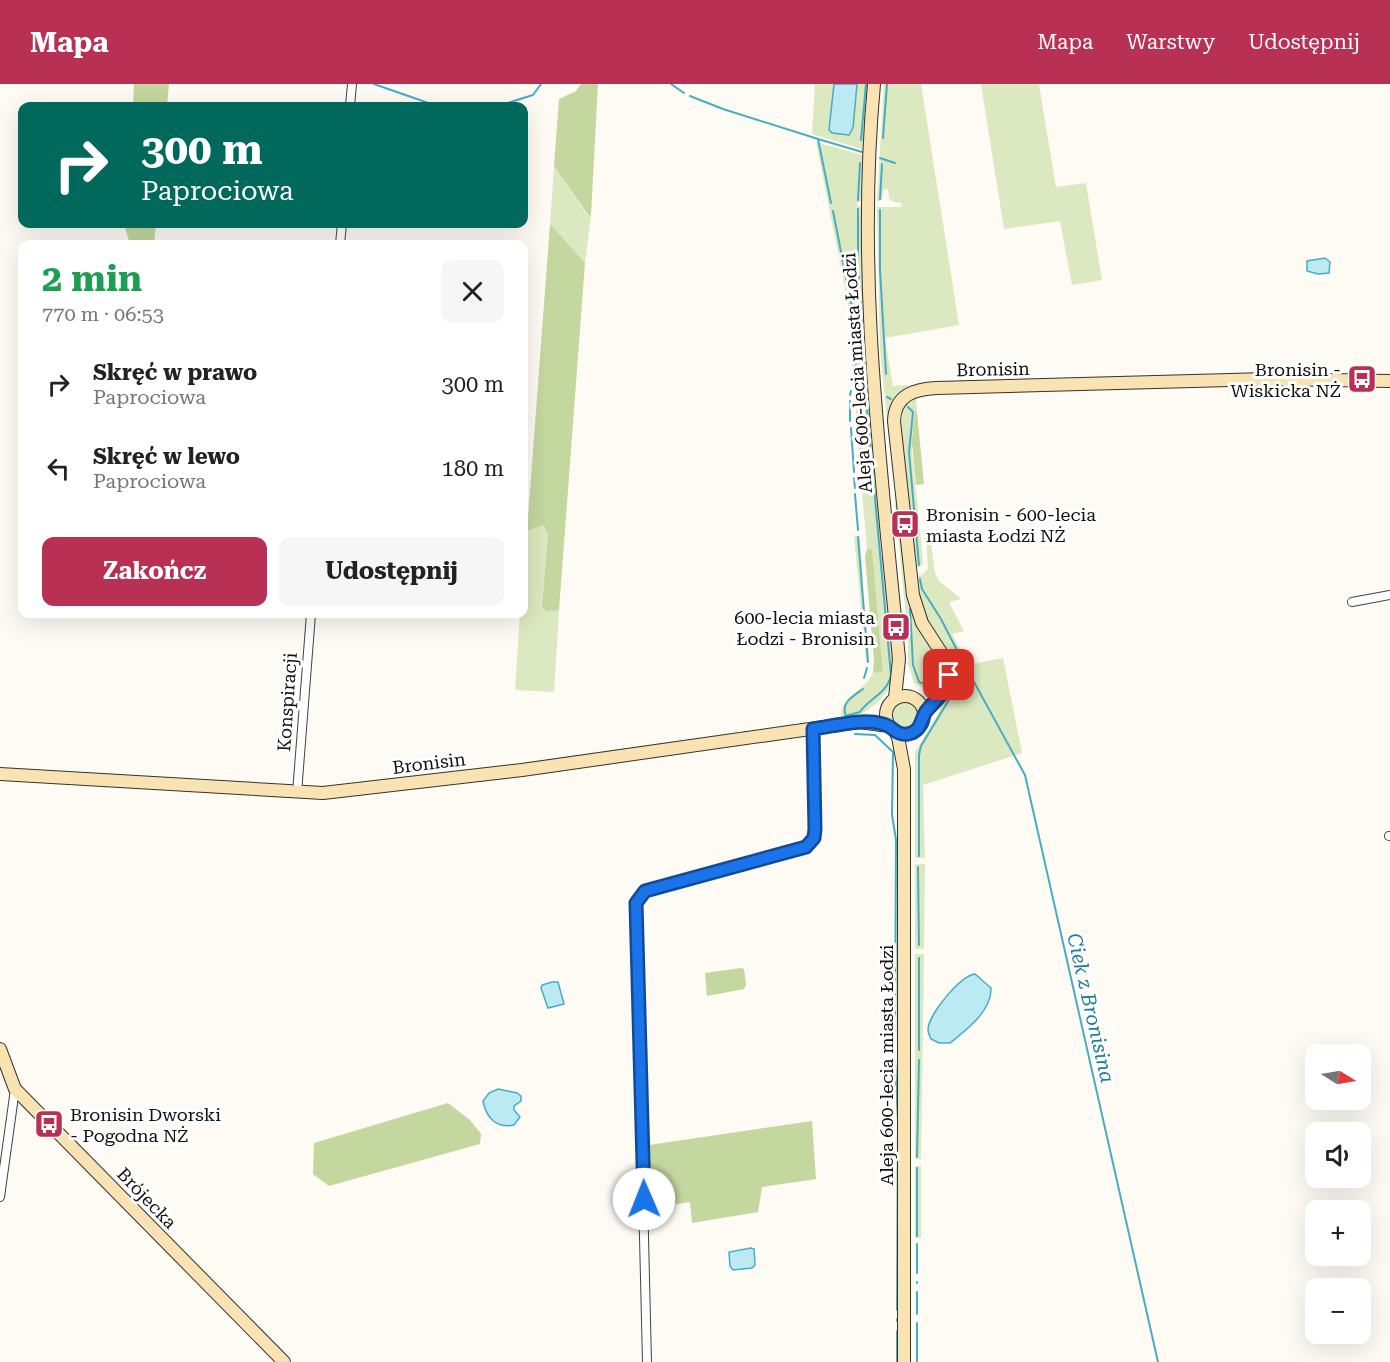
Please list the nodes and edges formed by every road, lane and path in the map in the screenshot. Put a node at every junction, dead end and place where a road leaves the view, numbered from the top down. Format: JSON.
{"nodes":[{"id":1,"x":352,"y":84,"type":"edge"},
{"id":2,"x":874,"y":84,"type":"edge"},
{"id":3,"x":350,"y":102,"type":"edge"},
{"id":4,"x":1390,"y":381,"type":"edge"},
{"id":5,"x":1390,"y":595,"type":"edge"},
{"id":6,"x":1352,"y":602,"type":"dead end"},
{"id":7,"x":311,"y":618,"type":"edge"},
{"id":8,"x":899,"y":659,"type":"junction"},
{"id":9,"x":944,"y":689,"type":"junction"},
{"id":10,"x":895,"y":698,"type":"junction"},
{"id":11,"x":914,"y":698,"type":"junction"},
{"id":12,"x":886,"y":709,"type":"junction"},
{"id":13,"x":924,"y":714,"type":"junction"},
{"id":14,"x":859,"y":722,"type":"junction"},
{"id":15,"x":813,"y":729,"type":"junction"},
{"id":16,"x":892,"y":729,"type":"junction"},
{"id":17,"x":911,"y":733,"type":"junction"},
{"id":18,"x":904,"y":769,"type":"junction"},
{"id":19,"x":0,"y":774,"type":"edge"},
{"id":20,"x":297,"y":793,"type":"junction"},
{"id":21,"x":0,"y":1049,"type":"edge"},
{"id":22,"x":15,"y":1089,"type":"junction"},
{"id":23,"x":0,"y":1197,"type":"edge"},
{"id":24,"x":284,"y":1362,"type":"edge"},
{"id":25,"x":647,"y":1362,"type":"edge"},
{"id":26,"x":904,"y":1362,"type":"edge"}],
"edges":[{"from":1,"to":3,"type":"street"},
{"from":2,"to":8,"type":"street","name":"Aleja 600-lecia miasta Łodzi"},
{"from":4,"to":9,"type":"street","name":"Bronisin"},
{"from":5,"to":6,"type":"street"},
{"from":7,"to":20,"type":"street","name":"Konspiracji"},
{"from":8,"to":10,"type":"street","name":"Aleja 600-lecia miasta Łodzi"},
{"from":8,"to":11,"type":"street","name":"Aleja 600-lecia miasta Łodzi"},
{"from":9,"to":11,"type":"street"},
{"from":9,"to":13,"type":"street"},
{"from":10,"to":11,"type":"street"},
{"from":10,"to":12,"type":"street"},
{"from":11,"to":13,"type":"street"},
{"from":12,"to":14,"type":"street","name":"Bronisin"},
{"from":12,"to":16,"type":"street"},
{"from":13,"to":17,"type":"street"},
{"from":14,"to":15,"type":"street","name":"Bronisin"},
{"from":14,"to":16,"type":"street","name":"Bronisin"},
{"from":15,"to":20,"type":"street","name":"Bronisin"},
{"from":15,"to":25,"type":"street"},
{"from":16,"to":17,"type":"street"},
{"from":16,"to":18,"type":"street","name":"Aleja 600-lecia miasta Łodzi"},
{"from":17,"to":18,"type":"street","name":"Aleja 600-lecia miasta Łodzi"},
{"from":18,"to":26,"type":"street","name":"Aleja 600-lecia miasta Łodzi"},
{"from":19,"to":20,"type":"street","name":"Bronisin"},
{"from":21,"to":22,"type":"street","name":"Brójecka"},
{"from":22,"to":23,"type":"street"},
{"from":22,"to":24,"type":"street","name":"Brójecka"}]}
